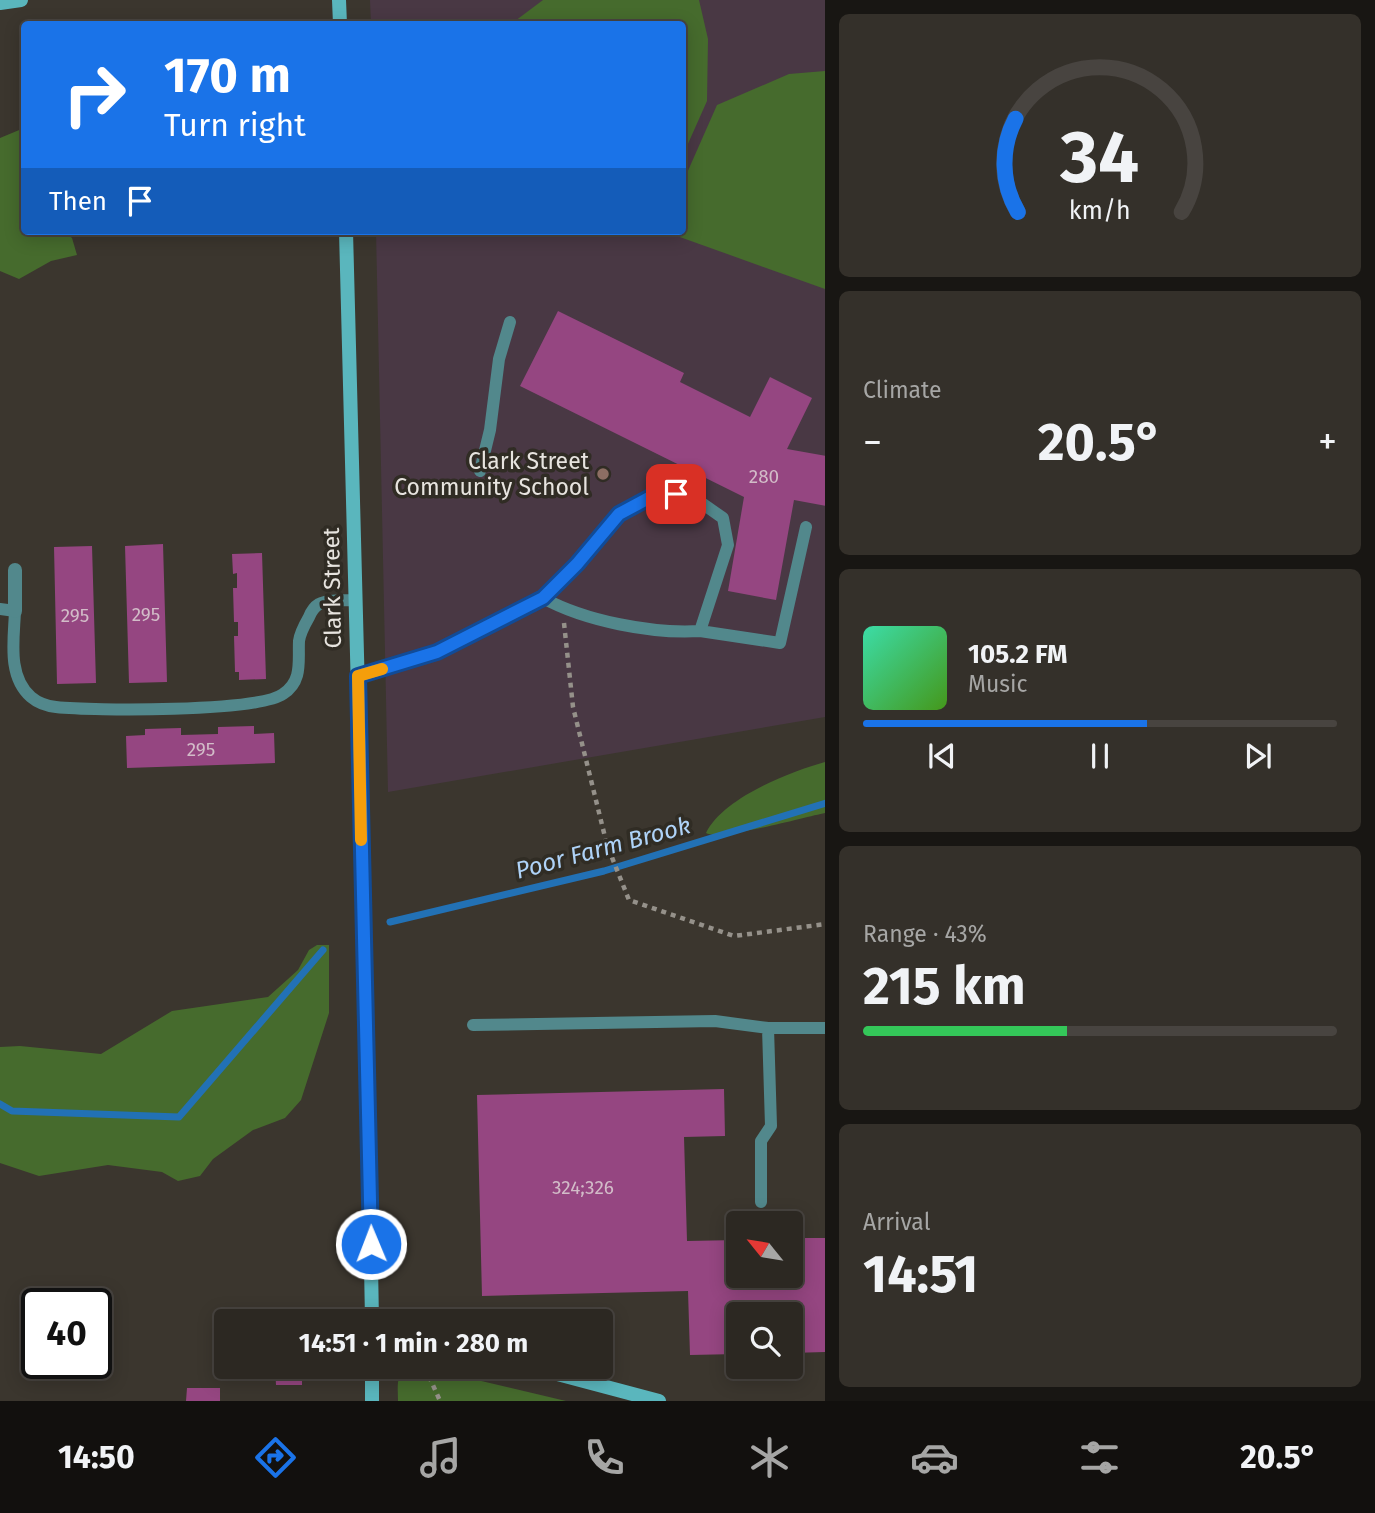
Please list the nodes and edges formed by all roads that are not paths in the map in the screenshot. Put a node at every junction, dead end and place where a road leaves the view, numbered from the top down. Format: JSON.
{"nodes":[{"id":1,"x":21,"y":0,"type":"edge"},
{"id":2,"x":339,"y":0,"type":"edge"},
{"id":3,"x":0,"y":3,"type":"edge"},
{"id":4,"x":340,"y":21,"type":"edge"},
{"id":5,"x":346,"y":235,"type":"edge"},
{"id":6,"x":510,"y":322,"type":"dead end"},
{"id":7,"x":480,"y":471,"type":"dead end"},
{"id":8,"x":806,"y":527,"type":"dead end"},
{"id":9,"x":15,"y":570,"type":"dead end"},
{"id":10,"x":543,"y":598,"type":"junction"},
{"id":11,"x":355,"y":600,"type":"junction"},
{"id":12,"x":7,"y":610,"type":"edge"},
{"id":13,"x":700,"y":631,"type":"junction"},
{"id":14,"x":358,"y":676,"type":"junction"},
{"id":15,"x":473,"y":1025,"type":"dead end"},
{"id":16,"x":768,"y":1028,"type":"junction"},
{"id":17,"x":825,"y":1028,"type":"edge"},
{"id":18,"x":761,"y":1202,"type":"dead end"},
{"id":19,"x":372,"y":1309,"type":"edge"},
{"id":20,"x":372,"y":1379,"type":"edge"},
{"id":21,"x":576,"y":1379,"type":"edge"},
{"id":22,"x":372,"y":1401,"type":"edge"},
{"id":23,"x":659,"y":1401,"type":"edge"}],
"edges":[{"from":1,"to":3,"type":"street"},
{"from":2,"to":4,"type":"street"},
{"from":5,"to":11,"type":"street","name":"Clark Street"},
{"from":6,"to":7,"type":"lane"},
{"from":8,"to":13,"type":"lane"},
{"from":9,"to":12,"type":"street"},
{"from":10,"to":13,"type":"lane"},
{"from":10,"to":13,"type":"lane"},
{"from":10,"to":14,"type":"lane"},
{"from":11,"to":12,"type":"lane"},
{"from":11,"to":14,"type":"street","name":"Clark Street"},
{"from":14,"to":19,"type":"street","name":"Clark Street"},
{"from":15,"to":16,"type":"lane"},
{"from":16,"to":17,"type":"lane"},
{"from":16,"to":18,"type":"lane"},
{"from":20,"to":22,"type":"street"},
{"from":21,"to":23,"type":"street"}]}
